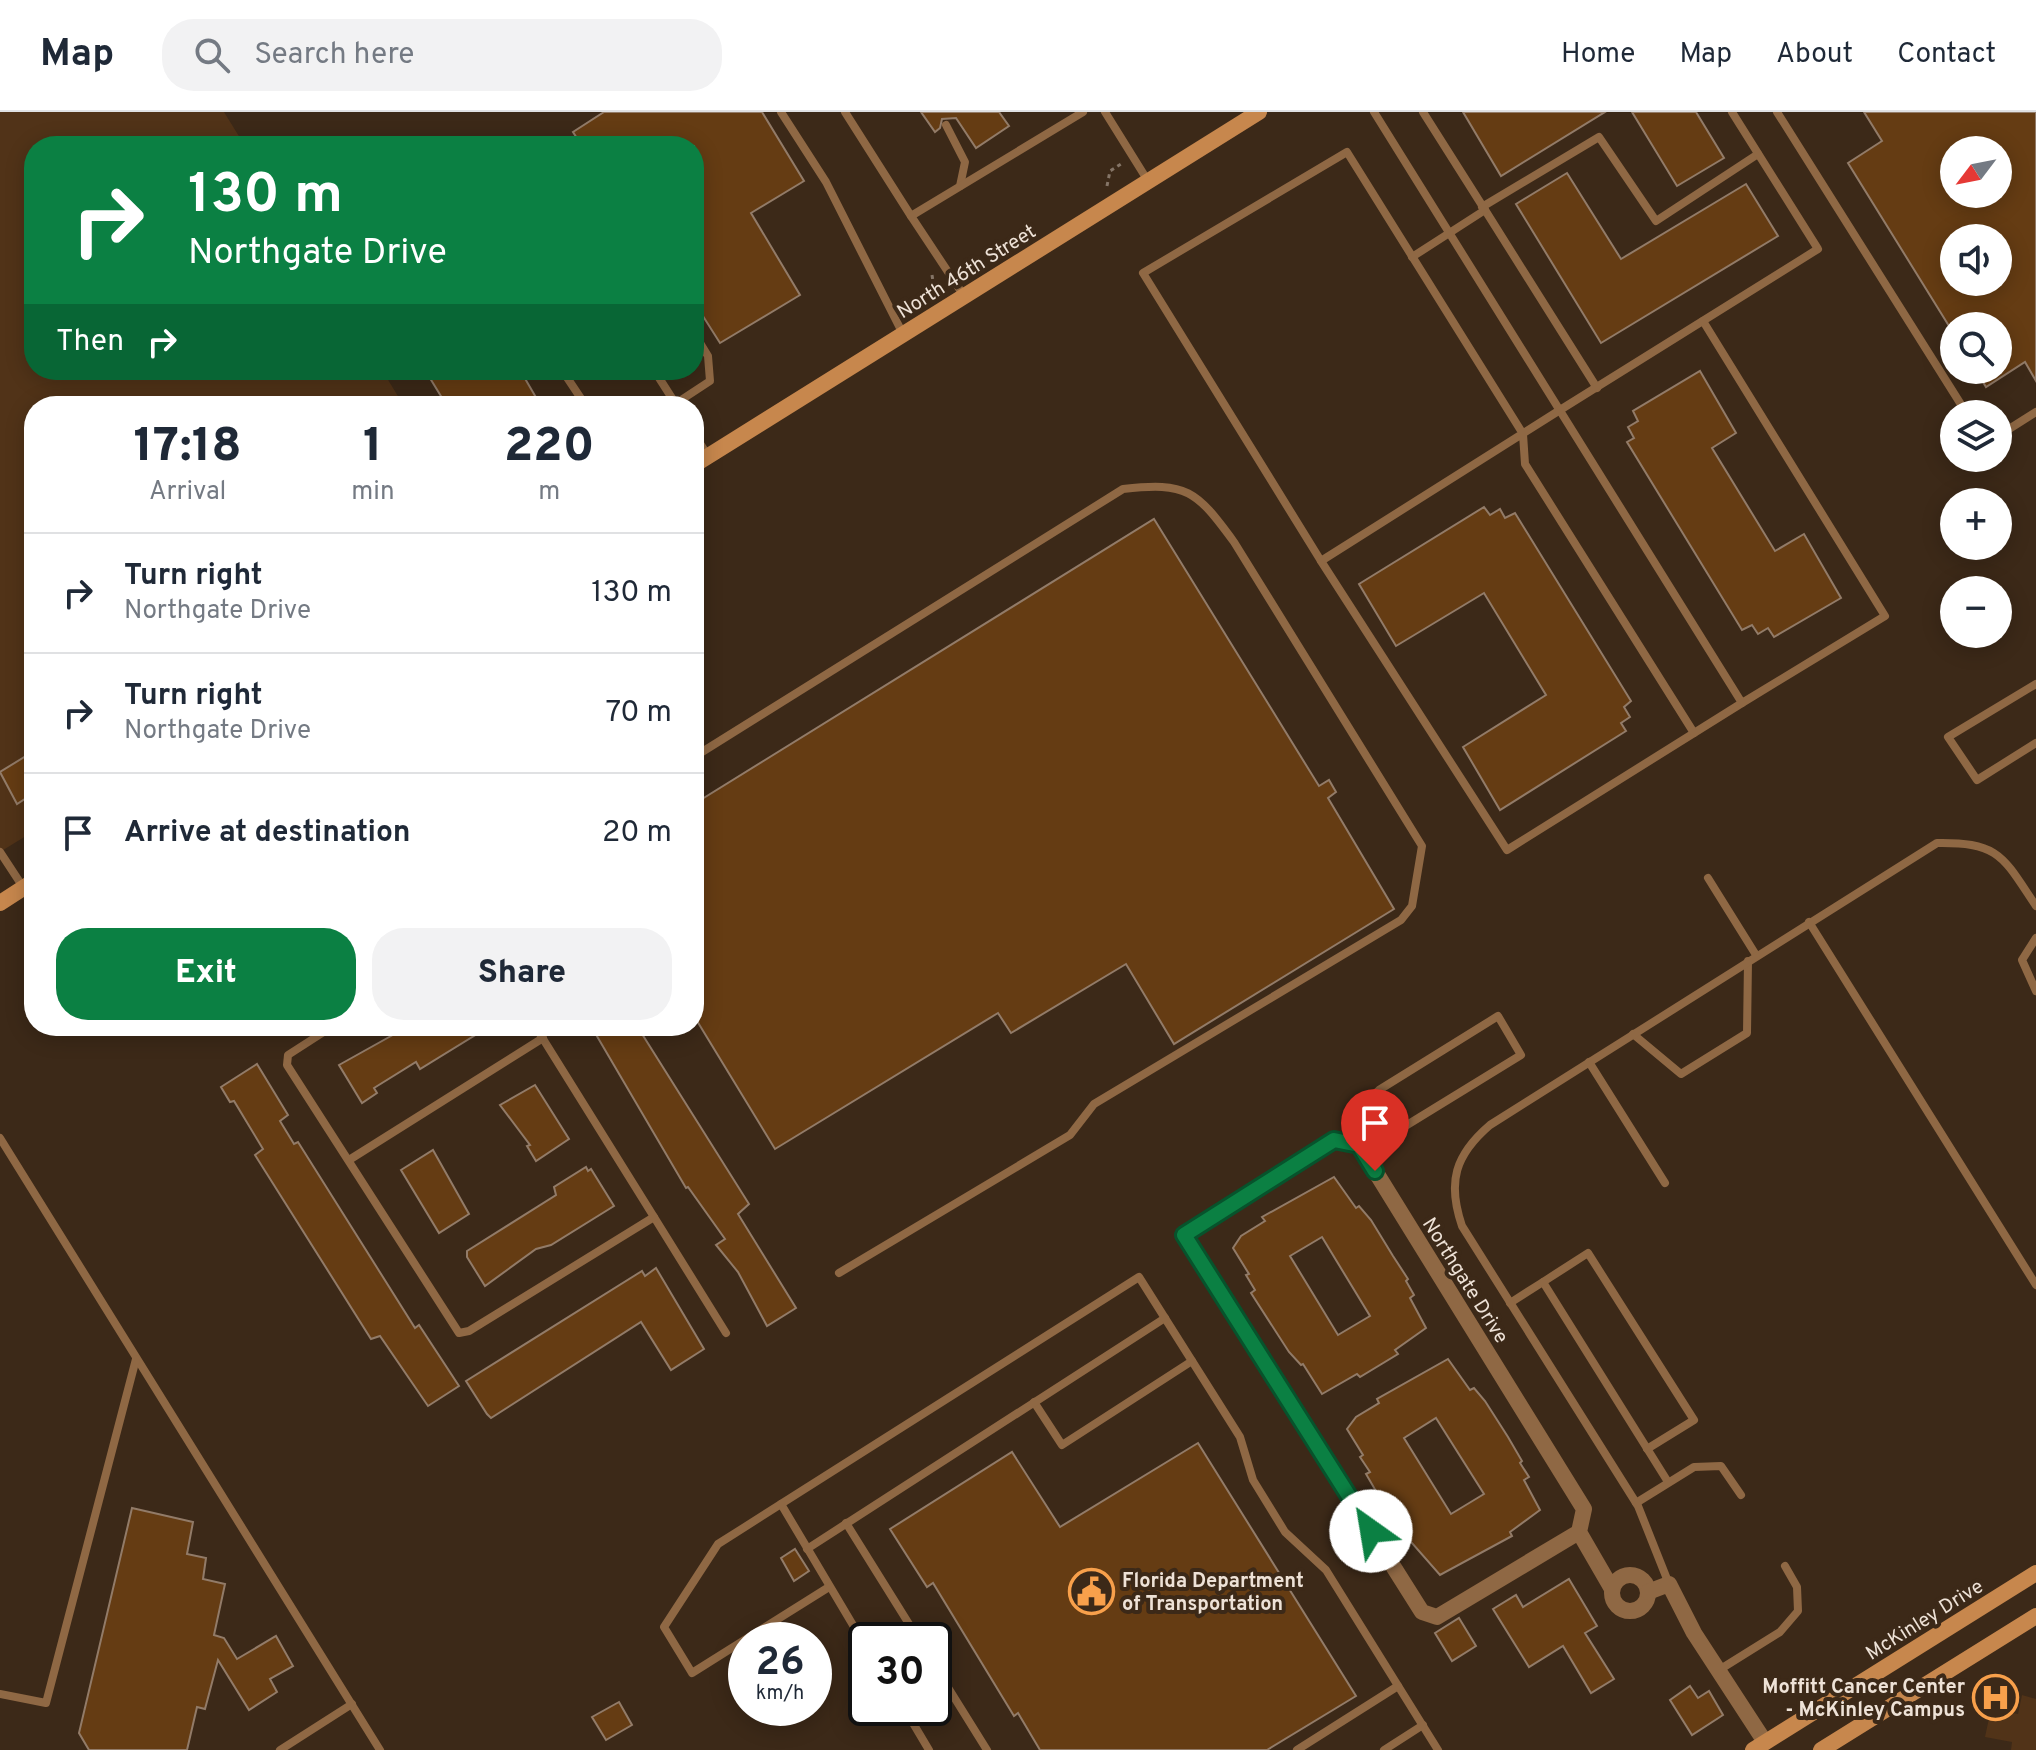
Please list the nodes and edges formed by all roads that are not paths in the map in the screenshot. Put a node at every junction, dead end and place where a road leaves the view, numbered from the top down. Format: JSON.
{"nodes":[{"id":1,"x":781,"y":112,"type":"edge"},
{"id":2,"x":845,"y":112,"type":"edge"},
{"id":3,"x":1083,"y":112,"type":"edge"},
{"id":4,"x":1105,"y":112,"type":"edge"},
{"id":5,"x":1259,"y":112,"type":"edge"},
{"id":6,"x":1374,"y":112,"type":"edge"},
{"id":7,"x":1423,"y":112,"type":"edge"},
{"id":8,"x":1732,"y":112,"type":"edge"},
{"id":9,"x":1777,"y":112,"type":"edge"},
{"id":10,"x":946,"y":125,"type":"dead end"},
{"id":11,"x":1758,"y":154,"type":"junction"},
{"id":12,"x":1148,"y":181,"type":"junction"},
{"id":13,"x":960,"y":187,"type":"junction"},
{"id":14,"x":1484,"y":208,"type":"junction"},
{"id":15,"x":911,"y":216,"type":"junction"},
{"id":16,"x":1451,"y":233,"type":"junction"},
{"id":17,"x":1412,"y":257,"type":"junction"},
{"id":18,"x":964,"y":296,"type":"junction"},
{"id":19,"x":1703,"y":321,"type":"junction"},
{"id":20,"x":903,"y":334,"type":"junction"},
{"id":21,"x":704,"y":349,"type":"edge"},
{"id":22,"x":1597,"y":388,"type":"junction"},
{"id":23,"x":689,"y":396,"type":"edge"},
{"id":24,"x":1958,"y":400,"type":"edge"},
{"id":25,"x":1560,"y":410,"type":"junction"},
{"id":26,"x":2036,"y":412,"type":"edge"},
{"id":27,"x":2012,"y":427,"type":"edge"},
{"id":28,"x":1523,"y":434,"type":"junction"},
{"id":29,"x":704,"y":458,"type":"edge"},
{"id":30,"x":1321,"y":561,"type":"junction"},
{"id":31,"x":2036,"y":684,"type":"edge"},
{"id":32,"x":1742,"y":703,"type":"junction"},
{"id":33,"x":1694,"y":733,"type":"junction"},
{"id":34,"x":2036,"y":743,"type":"edge"},
{"id":35,"x":704,"y":751,"type":"edge"},
{"id":36,"x":0,"y":852,"type":"edge"},
{"id":37,"x":1708,"y":878,"type":"dead end"},
{"id":38,"x":24,"y":879,"type":"edge"},
{"id":39,"x":24,"y":888,"type":"edge"},
{"id":40,"x":0,"y":903,"type":"edge"},
{"id":41,"x":2036,"y":906,"type":"edge"},
{"id":42,"x":1809,"y":922,"type":"junction"},
{"id":43,"x":2036,"y":938,"type":"edge"},
{"id":44,"x":1756,"y":955,"type":"junction"},
{"id":45,"x":1748,"y":961,"type":"junction"},
{"id":46,"x":2036,"y":991,"type":"edge"},
{"id":47,"x":1633,"y":1034,"type":"junction"},
{"id":48,"x":317,"y":1036,"type":"edge"},
{"id":49,"x":543,"y":1038,"type":"joint"},
{"id":50,"x":1589,"y":1062,"type":"junction"},
{"id":51,"x":1371,"y":1096,"type":"junction"},
{"id":52,"x":0,"y":1138,"type":"edge"},
{"id":53,"x":1346,"y":1142,"type":"junction"},
{"id":54,"x":349,"y":1160,"type":"junction"},
{"id":55,"x":1665,"y":1183,"type":"dead end"},
{"id":56,"x":654,"y":1217,"type":"junction"},
{"id":57,"x":839,"y":1273,"type":"dead end"},
{"id":58,"x":1543,"y":1282,"type":"junction"},
{"id":59,"x":2036,"y":1285,"type":"edge"},
{"id":60,"x":1510,"y":1303,"type":"junction"},
{"id":61,"x":1165,"y":1318,"type":"junction"},
{"id":62,"x":726,"y":1333,"type":"dead end"},
{"id":63,"x":136,"y":1359,"type":"junction"},
{"id":64,"x":1192,"y":1361,"type":"junction"},
{"id":65,"x":1034,"y":1402,"type":"junction"},
{"id":66,"x":1647,"y":1449,"type":"junction"},
{"id":67,"x":1668,"y":1482,"type":"junction"},
{"id":68,"x":1741,"y":1495,"type":"dead end"},
{"id":69,"x":1636,"y":1503,"type":"junction"},
{"id":70,"x":781,"y":1504,"type":"junction"},
{"id":71,"x":846,"y":1523,"type":"junction"},
{"id":72,"x":1579,"y":1532,"type":"junction"},
{"id":73,"x":807,"y":1549,"type":"junction"},
{"id":74,"x":1785,"y":1566,"type":"dead end"},
{"id":75,"x":2036,"y":1573,"type":"edge"},
{"id":76,"x":1669,"y":1584,"type":"junction"},
{"id":77,"x":829,"y":1587,"type":"junction"},
{"id":78,"x":1612,"y":1589,"type":"junction"},
{"id":79,"x":1648,"y":1592,"type":"junction"},
{"id":80,"x":2036,"y":1616,"type":"edge"},
{"id":81,"x":851,"y":1622,"type":"edge"},
{"id":82,"x":908,"y":1622,"type":"edge"},
{"id":83,"x":1719,"y":1670,"type":"junction"},
{"id":84,"x":1398,"y":1686,"type":"junction"},
{"id":85,"x":0,"y":1694,"type":"edge"},
{"id":86,"x":952,"y":1694,"type":"edge"},
{"id":87,"x":352,"y":1704,"type":"junction"},
{"id":88,"x":1423,"y":1725,"type":"junction"},
{"id":89,"x":915,"y":1726,"type":"edge"},
{"id":90,"x":1765,"y":1748,"type":"edge"},
{"id":91,"x":280,"y":1750,"type":"edge"},
{"id":92,"x":380,"y":1750,"type":"edge"},
{"id":93,"x":929,"y":1750,"type":"edge"},
{"id":94,"x":987,"y":1750,"type":"edge"},
{"id":95,"x":1297,"y":1750,"type":"edge"},
{"id":96,"x":1384,"y":1750,"type":"edge"},
{"id":97,"x":1438,"y":1750,"type":"edge"},
{"id":98,"x":1821,"y":1750,"type":"edge"}],
"edges":[{"from":1,"to":20,"type":"lane"},
{"from":2,"to":15,"type":"lane"},
{"from":3,"to":13,"type":"lane"},
{"from":4,"to":12,"type":"lane"},
{"from":5,"to":12,"type":"street","name":"North 46th Street"},
{"from":6,"to":16,"type":"lane"},
{"from":7,"to":14,"type":"lane"},
{"from":8,"to":11,"type":"lane"},
{"from":9,"to":24,"type":"lane"},
{"from":10,"to":13,"type":"lane"},
{"from":11,"to":14,"type":"lane"},
{"from":11,"to":19,"type":"lane"},
{"from":12,"to":18,"type":"street","name":"North 46th Street"},
{"from":13,"to":15,"type":"lane"},
{"from":14,"to":16,"type":"lane"},
{"from":14,"to":22,"type":"lane"},
{"from":15,"to":18,"type":"lane"},
{"from":16,"to":17,"type":"lane"},
{"from":16,"to":25,"type":"lane"},
{"from":17,"to":28,"type":"lane"},
{"from":17,"to":30,"type":"lane"},
{"from":18,"to":20,"type":"street","name":"North 46th Street"},
{"from":19,"to":22,"type":"lane"},
{"from":19,"to":32,"type":"lane"},
{"from":20,"to":29,"type":"street","name":"North 46th Street"},
{"from":21,"to":23,"type":"lane"},
{"from":22,"to":25,"type":"lane"},
{"from":25,"to":28,"type":"lane"},
{"from":25,"to":32,"type":"lane"},
{"from":26,"to":27,"type":"lane"},
{"from":28,"to":30,"type":"lane"},
{"from":28,"to":33,"type":"lane"},
{"from":30,"to":33,"type":"lane"},
{"from":31,"to":34,"type":"lane"},
{"from":32,"to":33,"type":"lane"},
{"from":35,"to":57,"type":"lane"},
{"from":36,"to":38,"type":"lane"},
{"from":37,"to":44,"type":"lane"},
{"from":39,"to":40,"type":"street"},
{"from":41,"to":42,"type":"lane"},
{"from":42,"to":44,"type":"lane"},
{"from":42,"to":59,"type":"lane"},
{"from":43,"to":46,"type":"lane"},
{"from":44,"to":45,"type":"lane"},
{"from":45,"to":47,"type":"lane"},
{"from":45,"to":47,"type":"lane"},
{"from":47,"to":50,"type":"lane"},
{"from":48,"to":54,"type":"lane"},
{"from":49,"to":54,"type":"lane"},
{"from":49,"to":56,"type":"lane"},
{"from":50,"to":55,"type":"lane"},
{"from":50,"to":60,"type":"lane"},
{"from":51,"to":51,"type":"lane"},
{"from":51,"to":53,"type":"lane"},
{"from":52,"to":63,"type":"lane"},
{"from":53,"to":72,"type":"street","name":"Northgate Drive"},
{"from":53,"to":72,"type":"street"},
{"from":54,"to":56,"type":"lane"},
{"from":56,"to":62,"type":"lane"},
{"from":58,"to":60,"type":"lane"},
{"from":58,"to":66,"type":"lane"},
{"from":58,"to":66,"type":"lane"},
{"from":60,"to":69,"type":"lane"},
{"from":61,"to":64,"type":"lane"},
{"from":61,"to":65,"type":"lane"},
{"from":61,"to":70,"type":"lane"},
{"from":63,"to":85,"type":"lane"},
{"from":63,"to":87,"type":"lane"},
{"from":64,"to":65,"type":"lane"},
{"from":64,"to":84,"type":"lane"},
{"from":65,"to":71,"type":"lane"},
{"from":66,"to":67,"type":"lane"},
{"from":67,"to":68,"type":"lane"},
{"from":67,"to":69,"type":"lane"},
{"from":69,"to":76,"type":"lane"},
{"from":70,"to":73,"type":"lane"},
{"from":70,"to":77,"type":"lane"},
{"from":71,"to":73,"type":"lane"},
{"from":71,"to":82,"type":"lane"},
{"from":72,"to":78,"type":"street","name":"Northgate Drive"},
{"from":73,"to":77,"type":"lane"},
{"from":74,"to":83,"type":"lane"},
{"from":75,"to":90,"type":"street","name":"McKinley Drive"},
{"from":76,"to":79,"type":"street"},
{"from":76,"to":83,"type":"street"},
{"from":77,"to":81,"type":"lane"},
{"from":78,"to":79,"type":"street"},
{"from":78,"to":79,"type":"street"},
{"from":80,"to":98,"type":"street"},
{"from":83,"to":90,"type":"street"},
{"from":84,"to":88,"type":"lane"},
{"from":84,"to":95,"type":"lane"},
{"from":86,"to":94,"type":"lane"},
{"from":87,"to":91,"type":"lane"},
{"from":87,"to":92,"type":"lane"},
{"from":88,"to":96,"type":"lane"},
{"from":88,"to":97,"type":"lane"},
{"from":89,"to":93,"type":"lane"}]}
